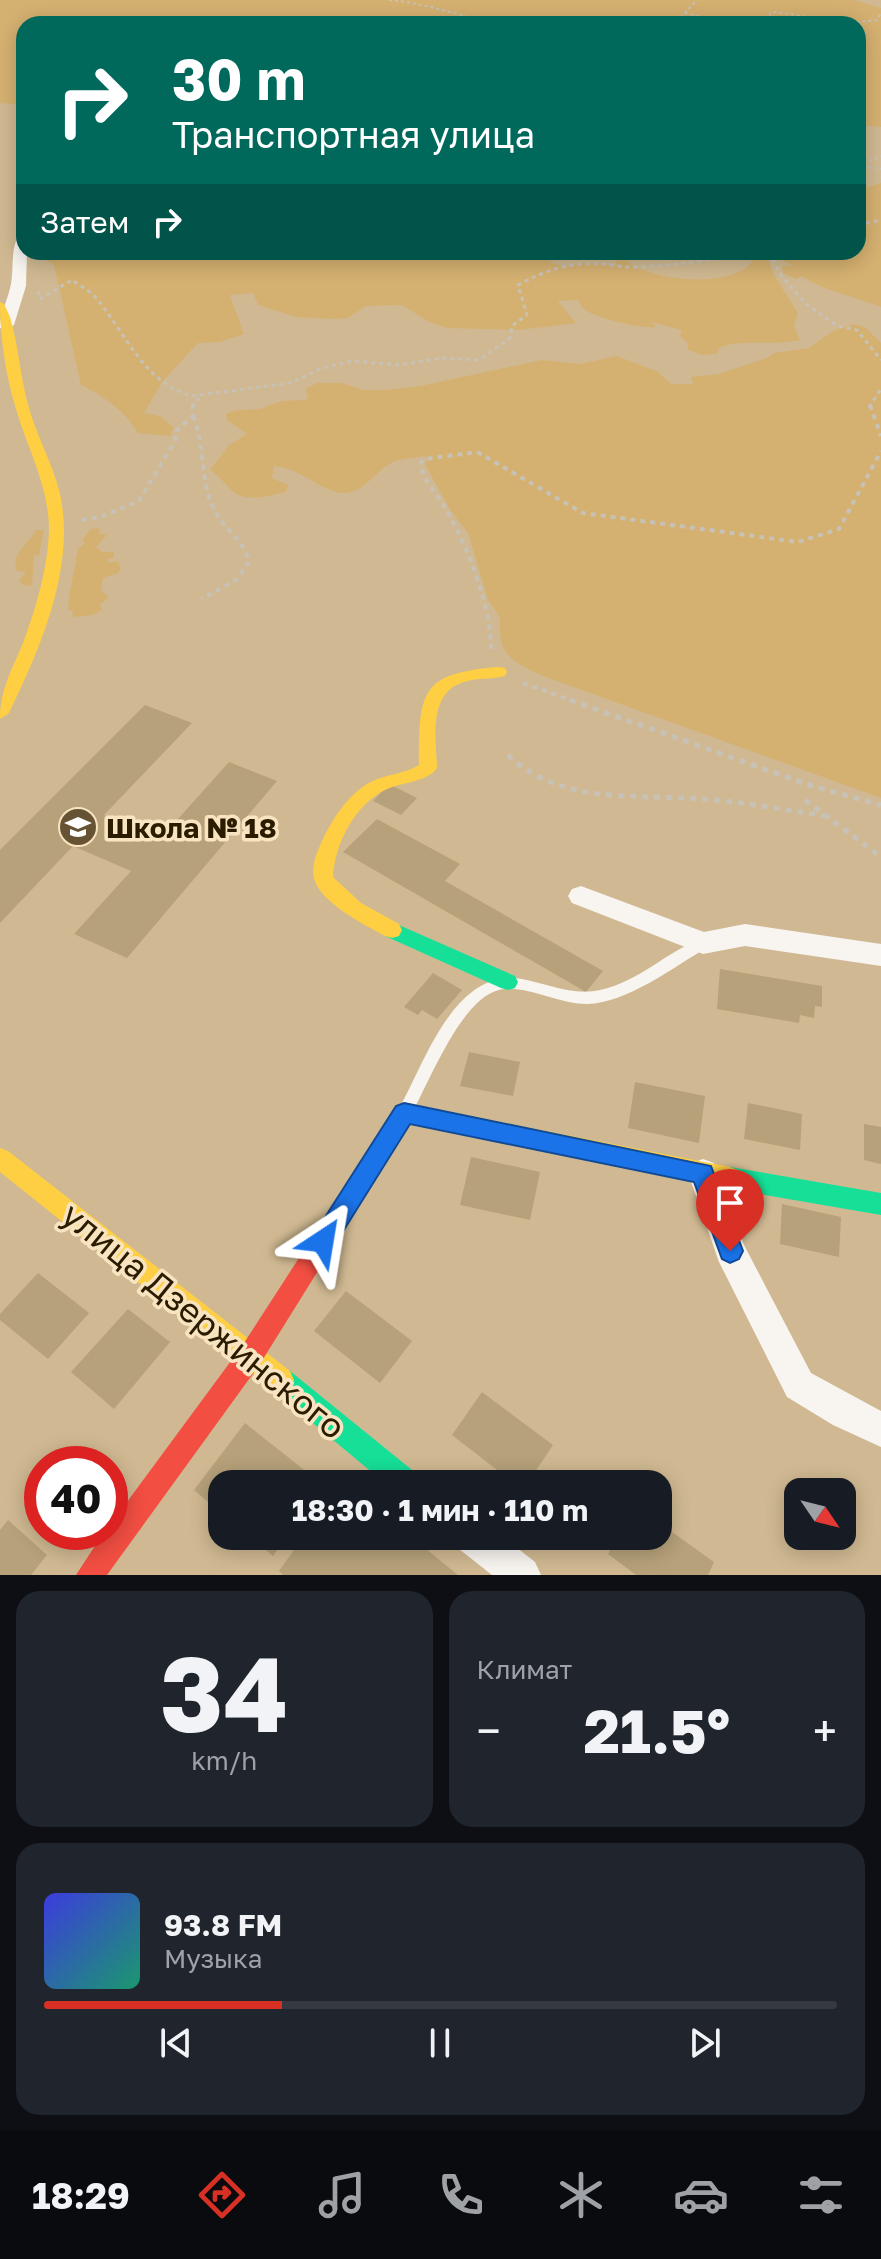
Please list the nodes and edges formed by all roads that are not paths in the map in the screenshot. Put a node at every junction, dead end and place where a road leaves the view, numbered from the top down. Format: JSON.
{"nodes":[{"id":1,"x":16,"y":248,"type":"edge"},
{"id":2,"x":0,"y":306,"type":"edge"},
{"id":3,"x":6,"y":325,"type":"junction"},
{"id":4,"x":499,"y":672,"type":"road end"},
{"id":5,"x":0,"y":713,"type":"edge"},
{"id":6,"x":581,"y":896,"type":"dead end"},
{"id":7,"x":703,"y":943,"type":"junction"},
{"id":8,"x":881,"y":955,"type":"edge"},
{"id":9,"x":508,"y":982,"type":"junction"},
{"id":10,"x":404,"y":1113,"type":"junction"},
{"id":11,"x":0,"y":1158,"type":"edge"},
{"id":12,"x":703,"y":1173,"type":"junction"},
{"id":13,"x":881,"y":1204,"type":"edge"},
{"id":14,"x":251,"y":1355,"type":"junction"},
{"id":15,"x":881,"y":1429,"type":"edge"},
{"id":16,"x":390,"y":1470,"type":"edge"},
{"id":17,"x":490,"y":1550,"type":"edge"},
{"id":18,"x":90,"y":1575,"type":"edge"},
{"id":19,"x":522,"y":1575,"type":"edge"}],
"edges":[{"from":1,"to":3,"type":"street"},
{"from":2,"to":3,"type":"street"},
{"from":3,"to":5,"type":"street"},
{"from":4,"to":9,"type":"street"},
{"from":6,"to":7,"type":"street"},
{"from":7,"to":8,"type":"street"},
{"from":7,"to":9,"type":"lane"},
{"from":9,"to":10,"type":"lane"},
{"from":10,"to":12,"type":"street"},
{"from":10,"to":14,"type":"street"},
{"from":11,"to":14,"type":"street","name":"улица Дзержинского"},
{"from":12,"to":13,"type":"street"},
{"from":12,"to":15,"type":"street"},
{"from":14,"to":16,"type":"street","name":"улица Дзержинского"},
{"from":14,"to":18,"type":"street"},
{"from":17,"to":19,"type":"street"}]}
